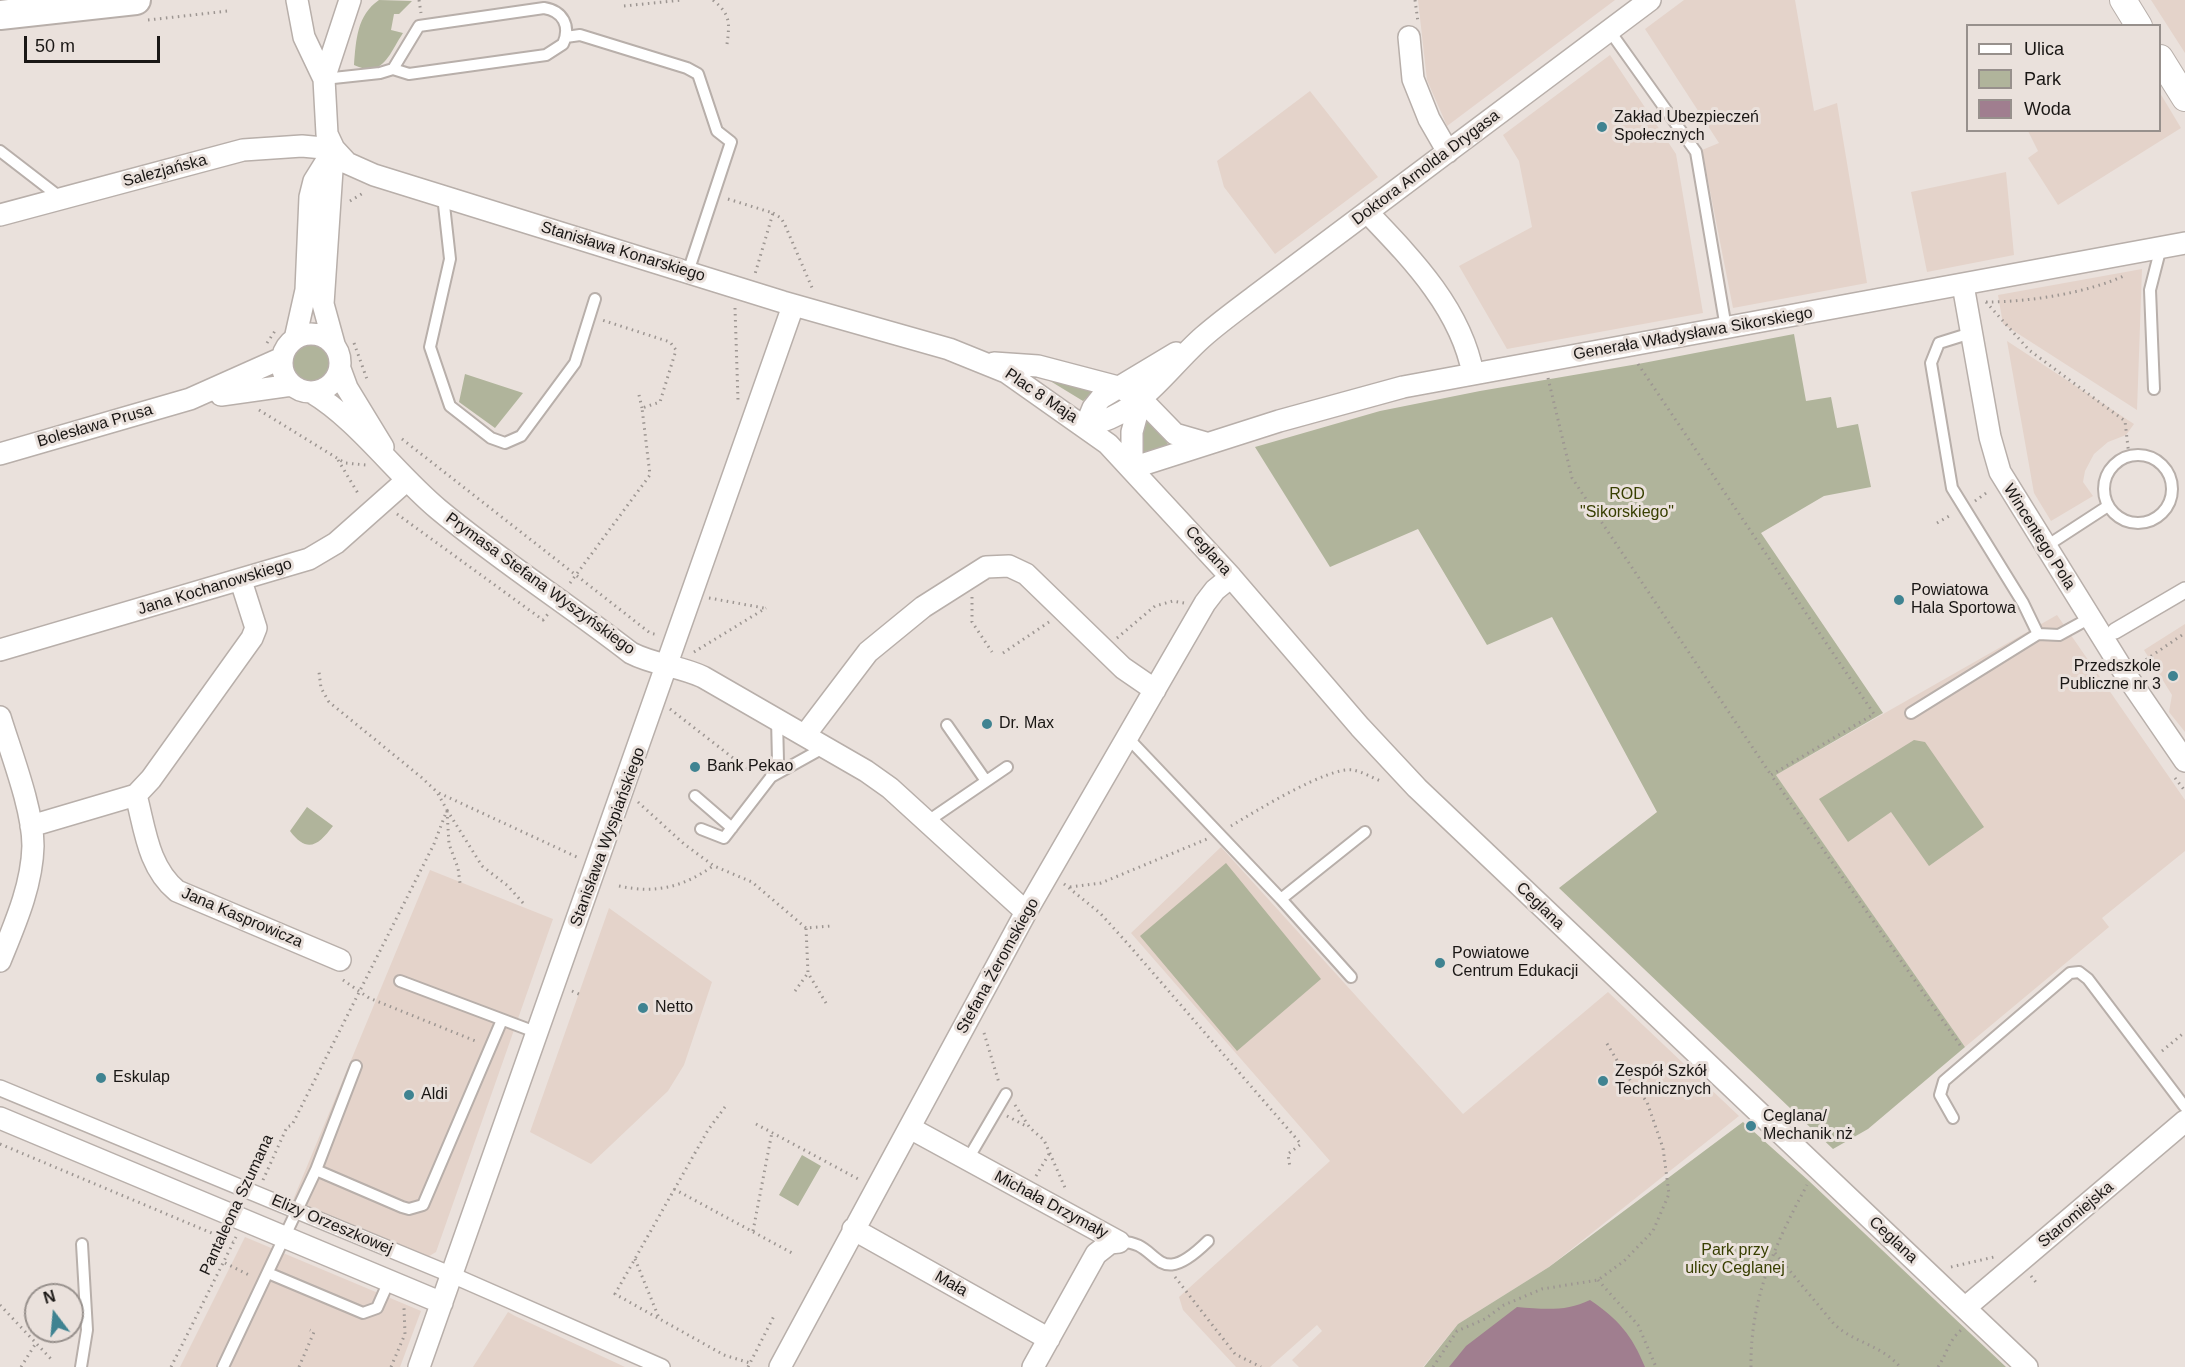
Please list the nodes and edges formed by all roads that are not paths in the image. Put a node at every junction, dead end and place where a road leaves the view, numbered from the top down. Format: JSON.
{"nodes":[{"id":1,"x":136,"y":0,"type":"edge"},
{"id":2,"x":297,"y":0,"type":"edge"},
{"id":3,"x":350,"y":0,"type":"edge"},
{"id":4,"x":1650,"y":0,"type":"edge"},
{"id":5,"x":2123,"y":0,"type":"edge"},
{"id":6,"x":0,"y":15,"type":"edge"},
{"id":7,"x":2138,"y":24,"type":"edge"},
{"id":8,"x":1609,"y":30,"type":"junction"},
{"id":9,"x":566,"y":37,"type":"junction"},
{"id":10,"x":1409,"y":37,"type":"dead end"},
{"id":11,"x":2161,"y":60,"type":"edge"},
{"id":12,"x":393,"y":69,"type":"junction"},
{"id":13,"x":324,"y":79,"type":"junction"},
{"id":14,"x":2185,"y":98,"type":"edge"},
{"id":15,"x":334,"y":148,"type":"junction"},
{"id":16,"x":0,"y":151,"type":"edge"},
{"id":17,"x":1448,"y":152,"type":"junction"},
{"id":18,"x":443,"y":196,"type":"junction"},
{"id":19,"x":62,"y":198,"type":"junction"},
{"id":20,"x":1368,"y":213,"type":"junction"},
{"id":21,"x":0,"y":215,"type":"edge"},
{"id":22,"x":2185,"y":243,"type":"edge"},
{"id":23,"x":2160,"y":254,"type":"junction"},
{"id":24,"x":688,"y":272,"type":"junction"},
{"id":25,"x":1963,"y":285,"type":"junction"},
{"id":26,"x":595,"y":299,"type":"dead end"},
{"id":27,"x":793,"y":306,"type":"junction"},
{"id":28,"x":1726,"y":328,"type":"junction"},
{"id":29,"x":1971,"y":333,"type":"junction"},
{"id":30,"x":1203,"y":337,"type":"junction"},
{"id":31,"x":295,"y":339,"type":"junction"},
{"id":32,"x":344,"y":343,"type":"junction"},
{"id":33,"x":282,"y":358,"type":"junction"},
{"id":34,"x":987,"y":362,"type":"junction"},
{"id":35,"x":340,"y":369,"type":"junction"},
{"id":36,"x":1473,"y":374,"type":"junction"},
{"id":37,"x":1118,"y":387,"type":"junction"},
{"id":38,"x":301,"y":389,"type":"junction"},
{"id":39,"x":2154,"y":389,"type":"dead end"},
{"id":40,"x":190,"y":399,"type":"junction"},
{"id":41,"x":1141,"y":399,"type":"junction"},
{"id":42,"x":1086,"y":425,"type":"junction"},
{"id":43,"x":1206,"y":443,"type":"junction"},
{"id":44,"x":0,"y":454,"type":"edge"},
{"id":45,"x":380,"y":462,"type":"junction"},
{"id":46,"x":1132,"y":468,"type":"junction"},
{"id":47,"x":407,"y":480,"type":"junction"},
{"id":48,"x":2108,"y":506,"type":"junction"},
{"id":49,"x":2045,"y":547,"type":"junction"},
{"id":50,"x":1232,"y":577,"type":"junction"},
{"id":51,"x":241,"y":581,"type":"junction"},
{"id":52,"x":2185,"y":590,"type":"edge"},
{"id":53,"x":2090,"y":618,"type":"junction"},
{"id":54,"x":2115,"y":631,"type":"dead end"},
{"id":55,"x":2038,"y":634,"type":"junction"},
{"id":56,"x":0,"y":650,"type":"edge"},
{"id":57,"x":667,"y":665,"type":"junction"},
{"id":58,"x":1155,"y":690,"type":"junction"},
{"id":59,"x":1911,"y":713,"type":"dead end"},
{"id":60,"x":0,"y":717,"type":"edge"},
{"id":61,"x":777,"y":719,"type":"junction"},
{"id":62,"x":947,"y":724,"type":"dead end"},
{"id":63,"x":805,"y":735,"type":"junction"},
{"id":64,"x":1128,"y":738,"type":"junction"},
{"id":65,"x":825,"y":747,"type":"junction"},
{"id":66,"x":2185,"y":760,"type":"edge"},
{"id":67,"x":1007,"y":767,"type":"dead end"},
{"id":68,"x":768,"y":780,"type":"junction"},
{"id":69,"x":986,"y":781,"type":"junction"},
{"id":70,"x":136,"y":795,"type":"junction"},
{"id":71,"x":694,"y":796,"type":"dead end"},
{"id":72,"x":928,"y":821,"type":"junction"},
{"id":73,"x":31,"y":825,"type":"junction"},
{"id":74,"x":732,"y":828,"type":"junction"},
{"id":75,"x":701,"y":829,"type":"dead end"},
{"id":76,"x":1365,"y":832,"type":"dead end"},
{"id":77,"x":1281,"y":898,"type":"junction"},
{"id":78,"x":1026,"y":912,"type":"junction"},
{"id":79,"x":340,"y":960,"type":"dead end"},
{"id":80,"x":0,"y":961,"type":"edge"},
{"id":81,"x":1351,"y":977,"type":"dead end"},
{"id":82,"x":400,"y":981,"type":"dead end"},
{"id":83,"x":502,"y":1020,"type":"junction"},
{"id":84,"x":538,"y":1034,"type":"junction"},
{"id":85,"x":356,"y":1066,"type":"dead end"},
{"id":86,"x":0,"y":1088,"type":"edge"},
{"id":87,"x":1006,"y":1094,"type":"road end"},
{"id":88,"x":2185,"y":1107,"type":"edge"},
{"id":89,"x":0,"y":1118,"type":"edge"},
{"id":90,"x":1953,"y":1118,"type":"dead end"},
{"id":91,"x":2185,"y":1122,"type":"edge"},
{"id":92,"x":910,"y":1128,"type":"junction"},
{"id":93,"x":968,"y":1159,"type":"junction"},
{"id":94,"x":316,"y":1170,"type":"junction"},
{"id":95,"x":299,"y":1211,"type":"junction"},
{"id":96,"x":853,"y":1229,"type":"junction"},
{"id":97,"x":286,"y":1238,"type":"junction"},
{"id":98,"x":1209,"y":1241,"type":"dead end"},
{"id":99,"x":1119,"y":1242,"type":"junction"},
{"id":100,"x":82,"y":1244,"type":"dead end"},
{"id":101,"x":452,"y":1275,"type":"junction"},
{"id":102,"x":266,"y":1278,"type":"junction"},
{"id":103,"x":389,"y":1281,"type":"junction"},
{"id":104,"x":442,"y":1303,"type":"junction"},
{"id":105,"x":1970,"y":1312,"type":"junction"},
{"id":106,"x":1049,"y":1339,"type":"junction"},
{"id":107,"x":81,"y":1367,"type":"edge"},
{"id":108,"x":223,"y":1367,"type":"edge"},
{"id":109,"x":419,"y":1367,"type":"edge"},
{"id":110,"x":662,"y":1367,"type":"edge"},
{"id":111,"x":780,"y":1367,"type":"edge"},
{"id":112,"x":1033,"y":1367,"type":"edge"},
{"id":113,"x":2027,"y":1367,"type":"edge"}],
"edges":[{"from":1,"to":6,"type":"main road"},
{"from":2,"to":13,"type":"street"},
{"from":3,"to":13,"type":"street"},
{"from":4,"to":8,"type":"street","name":"Doktora Arnolda Drygasa"},
{"from":5,"to":7,"type":"street"},
{"from":8,"to":17,"type":"street","name":"Doktora Arnolda Drygasa"},
{"from":8,"to":28,"type":"lane"},
{"from":9,"to":12,"type":"lane"},
{"from":9,"to":12,"type":"lane"},
{"from":9,"to":24,"type":"lane"},
{"from":10,"to":17,"type":"street"},
{"from":11,"to":14,"type":"street"},
{"from":12,"to":13,"type":"lane"},
{"from":13,"to":15,"type":"street"},
{"from":15,"to":18,"type":"street","name":"Stanisława Konarskiego"},
{"from":15,"to":19,"type":"street","name":"Salezjańska"},
{"from":15,"to":31,"type":"street"},
{"from":15,"to":32,"type":"street"},
{"from":16,"to":19,"type":"lane"},
{"from":17,"to":20,"type":"street","name":"Doktora Arnolda Drygasa"},
{"from":18,"to":24,"type":"street","name":"Stanisława Konarskiego"},
{"from":18,"to":26,"type":"lane"},
{"from":19,"to":21,"type":"street","name":"Salezjańska"},
{"from":20,"to":30,"type":"street","name":"Doktora Arnolda Drygasa"},
{"from":20,"to":36,"type":"street"},
{"from":22,"to":23,"type":"street","name":"Generała Władysława Sikorskiego"},
{"from":23,"to":25,"type":"street","name":"Generała Władysława Sikorskiego"},
{"from":23,"to":39,"type":"lane"},
{"from":24,"to":27,"type":"street","name":"Stanisława Konarskiego"},
{"from":25,"to":28,"type":"street","name":"Generała Władysława Sikorskiego"},
{"from":25,"to":29,"type":"street","name":"Wincentego Pola"},
{"from":27,"to":34,"type":"street","name":"Stanisława Konarskiego"},
{"from":27,"to":57,"type":"street","name":"Stanisława Wyspiańskiego"},
{"from":28,"to":36,"type":"street","name":"Generała Władysława Sikorskiego"},
{"from":29,"to":49,"type":"street","name":"Wincentego Pola"},
{"from":29,"to":55,"type":"lane"},
{"from":30,"to":37,"type":"street","name":"Doktora Arnolda Drygasa"},
{"from":30,"to":41,"type":"street","name":"Doktora Arnolda Drygasa"},
{"from":31,"to":32,"type":"street"},
{"from":31,"to":33,"type":"street"},
{"from":32,"to":35,"type":"street"},
{"from":33,"to":38,"type":"street"},
{"from":33,"to":40,"type":"street","name":"Bolesława Prusa"},
{"from":34,"to":37,"type":"street","name":"Plac 8 Maja"},
{"from":34,"to":42,"type":"street","name":"Plac 8 Maja"},
{"from":35,"to":38,"type":"street"},
{"from":35,"to":45,"type":"street","name":"Prymasa Stefana Wyszyńskiego"},
{"from":36,"to":43,"type":"street","name":"Generała Władysława Sikorskiego"},
{"from":37,"to":41,"type":"street","name":"Plac 8 Maja"},
{"from":37,"to":42,"type":"street","name":"Plac 8 Maja"},
{"from":38,"to":40,"type":"street","name":"Bolesława Prusa"},
{"from":38,"to":45,"type":"street","name":"Prymasa Stefana Wyszyńskiego"},
{"from":40,"to":44,"type":"street","name":"Bolesława Prusa"},
{"from":41,"to":42,"type":"street","name":"Plac 8 Maja"},
{"from":41,"to":43,"type":"street","name":"Plac 8 Maja"},
{"from":41,"to":46,"type":"street"},
{"from":42,"to":46,"type":"street","name":"Plac 8 Maja"},
{"from":43,"to":46,"type":"street"},
{"from":45,"to":47,"type":"street","name":"Prymasa Stefana Wyszyńskiego"},
{"from":46,"to":50,"type":"street","name":"Ceglana"},
{"from":47,"to":51,"type":"street","name":"Jana Kochanowskiego"},
{"from":47,"to":57,"type":"street","name":"Prymasa Stefana Wyszyńskiego"},
{"from":48,"to":48,"type":"lane"},
{"from":48,"to":49,"type":"lane"},
{"from":49,"to":53,"type":"street","name":"Wincentego Pola"},
{"from":50,"to":58,"type":"street","name":"Stefana Żeromskiego"},
{"from":50,"to":105,"type":"street","name":"Ceglana"},
{"from":51,"to":56,"type":"street","name":"Jana Kochanowskiego"},
{"from":51,"to":70,"type":"street"},
{"from":52,"to":54,"type":"street"},
{"from":53,"to":55,"type":"lane"},
{"from":53,"to":66,"type":"street","name":"Wincentego Pola"},
{"from":55,"to":59,"type":"lane"},
{"from":57,"to":61,"type":"street","name":"Prymasa Stefana Wyszyńskiego"},
{"from":57,"to":84,"type":"street","name":"Stanisława Wyspiańskiego"},
{"from":58,"to":63,"type":"street"},
{"from":58,"to":64,"type":"street","name":"Stefana Żeromskiego"},
{"from":60,"to":73,"type":"street"},
{"from":61,"to":63,"type":"street","name":"Prymasa Stefana Wyszyńskiego"},
{"from":61,"to":68,"type":"lane"},
{"from":62,"to":69,"type":"lane"},
{"from":63,"to":65,"type":"street","name":"Prymasa Stefana Wyszyńskiego"},
{"from":64,"to":77,"type":"lane"},
{"from":64,"to":78,"type":"street","name":"Stefana Żeromskiego"},
{"from":65,"to":68,"type":"lane"},
{"from":65,"to":72,"type":"street","name":"Prymasa Stefana Wyszyńskiego"},
{"from":67,"to":69,"type":"lane"},
{"from":68,"to":74,"type":"lane"},
{"from":69,"to":72,"type":"lane"},
{"from":70,"to":73,"type":"street"},
{"from":70,"to":79,"type":"street","name":"Jana Kasprowicza"},
{"from":71,"to":74,"type":"lane"},
{"from":72,"to":78,"type":"street","name":"Prymasa Stefana Wyszyńskiego"},
{"from":73,"to":80,"type":"street"},
{"from":74,"to":75,"type":"lane"},
{"from":76,"to":77,"type":"lane"},
{"from":77,"to":81,"type":"lane"},
{"from":78,"to":92,"type":"street","name":"Stefana Żeromskiego"},
{"from":82,"to":83,"type":"lane"},
{"from":83,"to":84,"type":"lane"},
{"from":83,"to":94,"type":"lane"},
{"from":84,"to":101,"type":"street","name":"Stanisława Wyspiańskiego"},
{"from":85,"to":94,"type":"lane"},
{"from":86,"to":95,"type":"street","name":"Elizy Orzeszkowej"},
{"from":87,"to":93,"type":"lane"},
{"from":88,"to":90,"type":"lane"},
{"from":89,"to":97,"type":"street","name":"Elizy Orzeszkowej"},
{"from":91,"to":105,"type":"street","name":"Staromiejska"},
{"from":92,"to":93,"type":"street","name":"Michała Drzymały"},
{"from":92,"to":96,"type":"street","name":"Stefana Żeromskiego"},
{"from":93,"to":99,"type":"street","name":"Michała Drzymały"},
{"from":94,"to":95,"type":"lane"},
{"from":95,"to":97,"type":"lane"},
{"from":95,"to":101,"type":"street","name":"Elizy Orzeszkowej"},
{"from":96,"to":106,"type":"street","name":"Mała"},
{"from":96,"to":111,"type":"street","name":"Stefana Żeromskiego"},
{"from":97,"to":102,"type":"lane"},
{"from":97,"to":103,"type":"street","name":"Elizy Orzeszkowej"},
{"from":98,"to":99,"type":"lane"},
{"from":99,"to":106,"type":"street","name":"Michała Drzymały"},
{"from":100,"to":107,"type":"lane"},
{"from":101,"to":104,"type":"street","name":"Stanisława Wyspiańskiego"},
{"from":101,"to":110,"type":"street","name":"Elizy Orzeszkowej"},
{"from":102,"to":103,"type":"lane"},
{"from":102,"to":108,"type":"lane"},
{"from":103,"to":104,"type":"street","name":"Elizy Orzeszkowej"},
{"from":104,"to":109,"type":"street","name":"Stanisława Wyspiańskiego"},
{"from":105,"to":113,"type":"street","name":"Ceglana"},
{"from":106,"to":112,"type":"street","name":"Michała Drzymały"}]}
